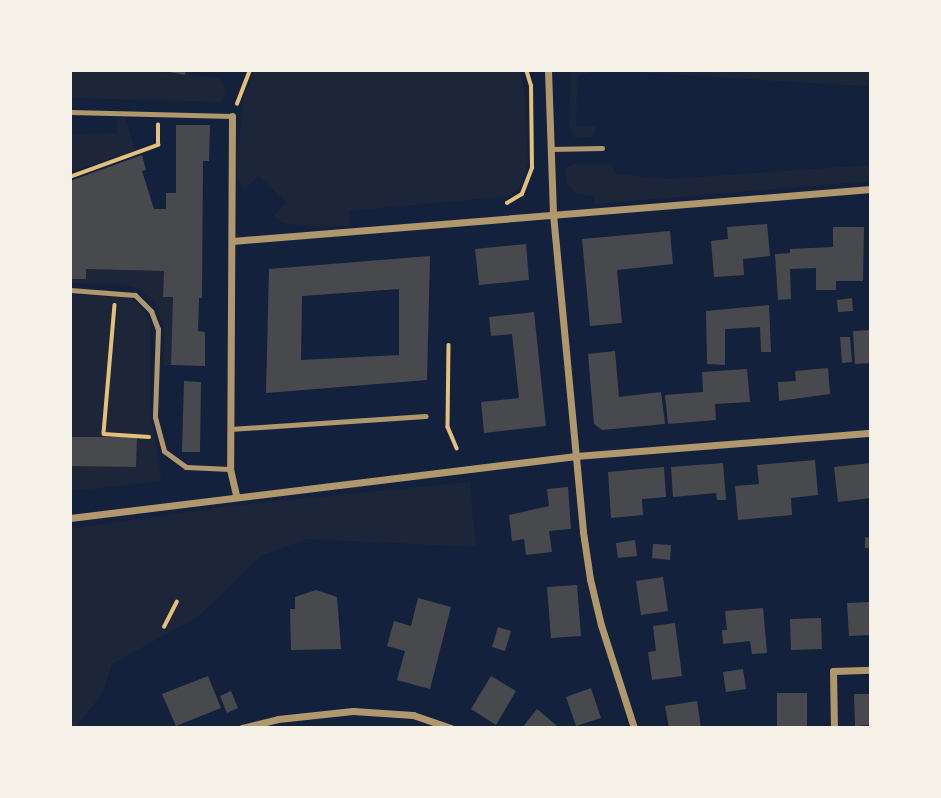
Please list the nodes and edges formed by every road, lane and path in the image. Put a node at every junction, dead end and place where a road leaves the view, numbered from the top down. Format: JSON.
{"nodes":[{"id":1,"x":250,"y":70,"type":"edge"},
{"id":2,"x":526,"y":70,"type":"edge"},
{"id":3,"x":548,"y":70,"type":"edge"},
{"id":4,"x":70,"y":112,"type":"edge"},
{"id":5,"x":158,"y":114,"type":"junction"},
{"id":6,"x":232,"y":116,"type":"junction"},
{"id":7,"x":602,"y":148,"type":"dead end"},
{"id":8,"x":548,"y":149,"type":"junction"},
{"id":9,"x":70,"y":177,"type":"edge"},
{"id":10,"x":871,"y":189,"type":"edge"},
{"id":11,"x":501,"y":206,"type":"dead end"},
{"id":12,"x":552,"y":214,"type":"junction"},
{"id":13,"x":232,"y":241,"type":"junction"},
{"id":14,"x":70,"y":290,"type":"edge"},
{"id":15,"x":116,"y":292,"type":"junction"},
{"id":16,"x":449,"y":345,"type":"dead end"},
{"id":17,"x":426,"y":416,"type":"dead end"},
{"id":18,"x":230,"y":429,"type":"junction"},
{"id":19,"x":871,"y":433,"type":"edge"},
{"id":20,"x":161,"y":438,"type":"junction"},
{"id":21,"x":457,"y":448,"type":"dead end"},
{"id":22,"x":577,"y":456,"type":"junction"},
{"id":23,"x":230,"y":469,"type":"junction"},
{"id":24,"x":236,"y":496,"type":"junction"},
{"id":25,"x":70,"y":518,"type":"edge"},
{"id":26,"x":177,"y":602,"type":"dead end"},
{"id":27,"x":164,"y":627,"type":"dead end"},
{"id":28,"x":871,"y":670,"type":"edge"},
{"id":29,"x":242,"y":728,"type":"edge"},
{"id":30,"x":451,"y":728,"type":"edge"},
{"id":31,"x":634,"y":728,"type":"edge"},
{"id":32,"x":834,"y":728,"type":"edge"}],
"edges":[{"from":1,"to":6,"type":"path"},
{"from":2,"to":11,"type":"path"},
{"from":3,"to":8,"type":"street"},
{"from":4,"to":5,"type":"lane"},
{"from":5,"to":6,"type":"lane"},
{"from":5,"to":9,"type":"path"},
{"from":6,"to":13,"type":"street"},
{"from":7,"to":8,"type":"lane"},
{"from":8,"to":12,"type":"street"},
{"from":10,"to":12,"type":"street"},
{"from":12,"to":13,"type":"street"},
{"from":12,"to":22,"type":"street"},
{"from":13,"to":18,"type":"street"},
{"from":14,"to":15,"type":"lane"},
{"from":15,"to":20,"type":"lane"},
{"from":15,"to":20,"type":"path"},
{"from":16,"to":21,"type":"path"},
{"from":17,"to":18,"type":"lane"},
{"from":18,"to":23,"type":"street"},
{"from":19,"to":22,"type":"street"},
{"from":20,"to":23,"type":"lane"},
{"from":22,"to":24,"type":"street"},
{"from":22,"to":31,"type":"street"},
{"from":23,"to":24,"type":"street"},
{"from":24,"to":25,"type":"street"},
{"from":26,"to":27,"type":"path"},
{"from":28,"to":32,"type":"street"},
{"from":29,"to":30,"type":"street"}]}
